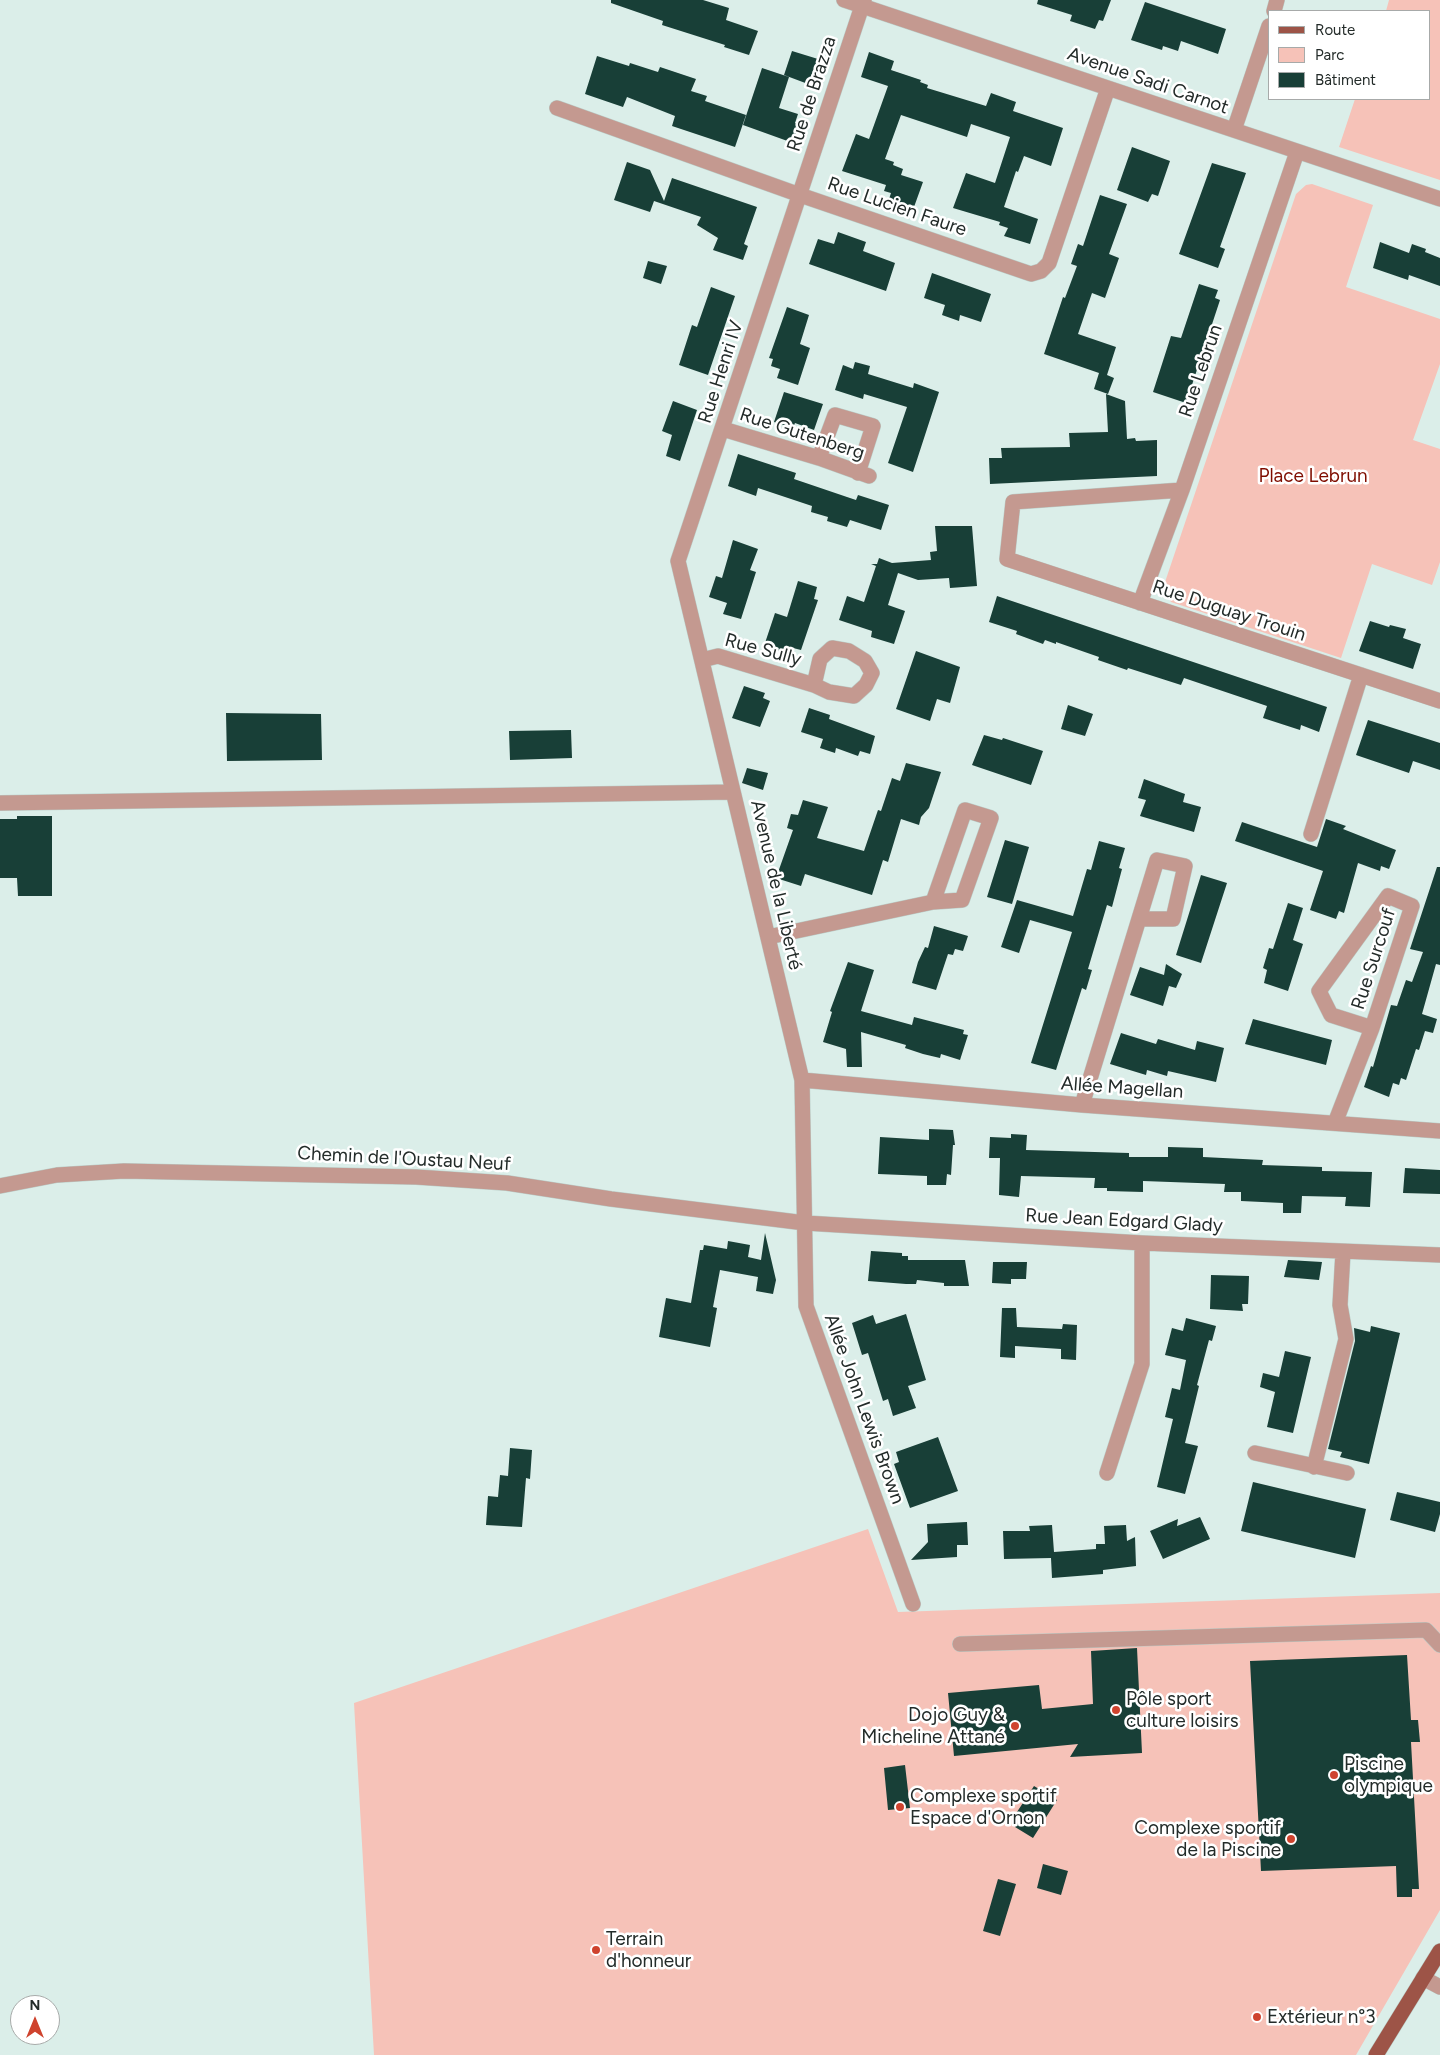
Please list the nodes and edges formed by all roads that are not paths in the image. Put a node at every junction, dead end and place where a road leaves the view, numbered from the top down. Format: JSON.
{"nodes":[{"id":1,"x":844,"y":0,"type":"edge"},
{"id":2,"x":863,"y":3,"type":"edge"},
{"id":3,"x":1268,"y":29,"type":"edge"},
{"id":4,"x":1108,"y":88,"type":"junction"},
{"id":5,"x":557,"y":108,"type":"dead end"},
{"id":6,"x":1234,"y":130,"type":"junction"},
{"id":7,"x":1297,"y":152,"type":"junction"},
{"id":8,"x":800,"y":195,"type":"junction"},
{"id":9,"x":1440,"y":199,"type":"edge"},
{"id":10,"x":723,"y":430,"type":"junction"},
{"id":11,"x":819,"y":458,"type":"junction"},
{"id":12,"x":1182,"y":490,"type":"junction"},
{"id":13,"x":678,"y":561,"type":"joint"},
{"id":14,"x":1140,"y":603,"type":"junction"},
{"id":15,"x":702,"y":660,"type":"junction"},
{"id":16,"x":1361,"y":675,"type":"junction"},
{"id":17,"x":814,"y":685,"type":"dead end"},
{"id":18,"x":1440,"y":701,"type":"edge"},
{"id":19,"x":733,"y":792,"type":"junction"},
{"id":20,"x":0,"y":803,"type":"edge"},
{"id":21,"x":1311,"y":834,"type":"dead end"},
{"id":22,"x":933,"y":902,"type":"junction"},
{"id":23,"x":1139,"y":919,"type":"dead end"},
{"id":24,"x":768,"y":937,"type":"junction"},
{"id":25,"x":1372,"y":1028,"type":"junction"},
{"id":26,"x":802,"y":1080,"type":"junction"},
{"id":27,"x":1082,"y":1105,"type":"junction"},
{"id":28,"x":1335,"y":1123,"type":"junction"},
{"id":29,"x":1440,"y":1131,"type":"edge"},
{"id":30,"x":0,"y":1186,"type":"edge"},
{"id":31,"x":805,"y":1223,"type":"junction"},
{"id":32,"x":1142,"y":1243,"type":"junction"},
{"id":33,"x":1342,"y":1252,"type":"junction"},
{"id":34,"x":1440,"y":1256,"type":"edge"},
{"id":35,"x":1255,"y":1453,"type":"dead end"},
{"id":36,"x":1314,"y":1467,"type":"junction"},
{"id":37,"x":1106,"y":1473,"type":"dead end"},
{"id":38,"x":1346,"y":1473,"type":"dead end"},
{"id":39,"x":913,"y":1604,"type":"dead end"},
{"id":40,"x":960,"y":1644,"type":"dead end"},
{"id":41,"x":1440,"y":1644,"type":"edge"},
{"id":42,"x":1440,"y":1951,"type":"edge"},
{"id":43,"x":1423,"y":1978,"type":"junction"},
{"id":44,"x":1440,"y":1987,"type":"edge"},
{"id":45,"x":1376,"y":2055,"type":"edge"}],
"edges":[{"from":1,"to":2,"type":"street","name":"Avenue Sadi Carnot"},
{"from":2,"to":4,"type":"street","name":"Avenue Sadi Carnot"},
{"from":2,"to":8,"type":"street","name":"Rue de Brazza"},
{"from":3,"to":6,"type":"street"},
{"from":4,"to":6,"type":"street","name":"Avenue Sadi Carnot"},
{"from":4,"to":8,"type":"street","name":"Rue Lucien Faure"},
{"from":5,"to":8,"type":"street","name":"Rue Lucien Faure"},
{"from":6,"to":7,"type":"street","name":"Avenue Sadi Carnot"},
{"from":7,"to":9,"type":"street","name":"Avenue Sadi Carnot"},
{"from":7,"to":12,"type":"street","name":"Rue Lebrun"},
{"from":8,"to":10,"type":"street","name":"Rue Henri IV"},
{"from":10,"to":11,"type":"street","name":"Rue Gutenberg"},
{"from":10,"to":13,"type":"street","name":"Rue Henri IV"},
{"from":11,"to":11,"type":"street","name":"Rue Gutenberg"},
{"from":12,"to":14,"type":"street","name":"Rue Lebrun"},
{"from":12,"to":14,"type":"street","name":"Rue Duguay Trouin"},
{"from":13,"to":15,"type":"street","name":"Avenue de la Liberté"},
{"from":14,"to":16,"type":"street","name":"Rue Duguay Trouin"},
{"from":15,"to":17,"type":"street","name":"Rue Sully"},
{"from":15,"to":19,"type":"street","name":"Avenue de la Liberté"},
{"from":16,"to":18,"type":"street","name":"Rue Duguay Trouin"},
{"from":16,"to":21,"type":"street"},
{"from":19,"to":20,"type":"street"},
{"from":19,"to":24,"type":"street","name":"Avenue de la Liberté"},
{"from":22,"to":22,"type":"street"},
{"from":22,"to":24,"type":"street"},
{"from":23,"to":27,"type":"street"},
{"from":24,"to":26,"type":"street","name":"Avenue de la Liberté"},
{"from":25,"to":25,"type":"street","name":"Rue Surcouf"},
{"from":25,"to":28,"type":"street","name":"Rue Surcouf"},
{"from":26,"to":27,"type":"street","name":"Allée Magellan"},
{"from":26,"to":31,"type":"street","name":"Avenue de la Liberté"},
{"from":27,"to":28,"type":"street","name":"Allée Magellan"},
{"from":28,"to":29,"type":"street","name":"Allée Magellan"},
{"from":30,"to":31,"type":"street","name":"Chemin de l'Oustau Neuf"},
{"from":31,"to":32,"type":"street","name":"Rue Jean Edgard Glady"},
{"from":31,"to":39,"type":"street","name":"Allée John Lewis Brown"},
{"from":32,"to":33,"type":"street","name":"Rue Jean Edgard Glady"},
{"from":32,"to":37,"type":"street"},
{"from":33,"to":34,"type":"street","name":"Rue Jean Edgard Glady"},
{"from":33,"to":36,"type":"street"},
{"from":35,"to":36,"type":"street"},
{"from":36,"to":38,"type":"street"},
{"from":40,"to":41,"type":"street"},
{"from":42,"to":43,"type":"main road"},
{"from":43,"to":44,"type":"street"},
{"from":43,"to":45,"type":"main road"}]}
